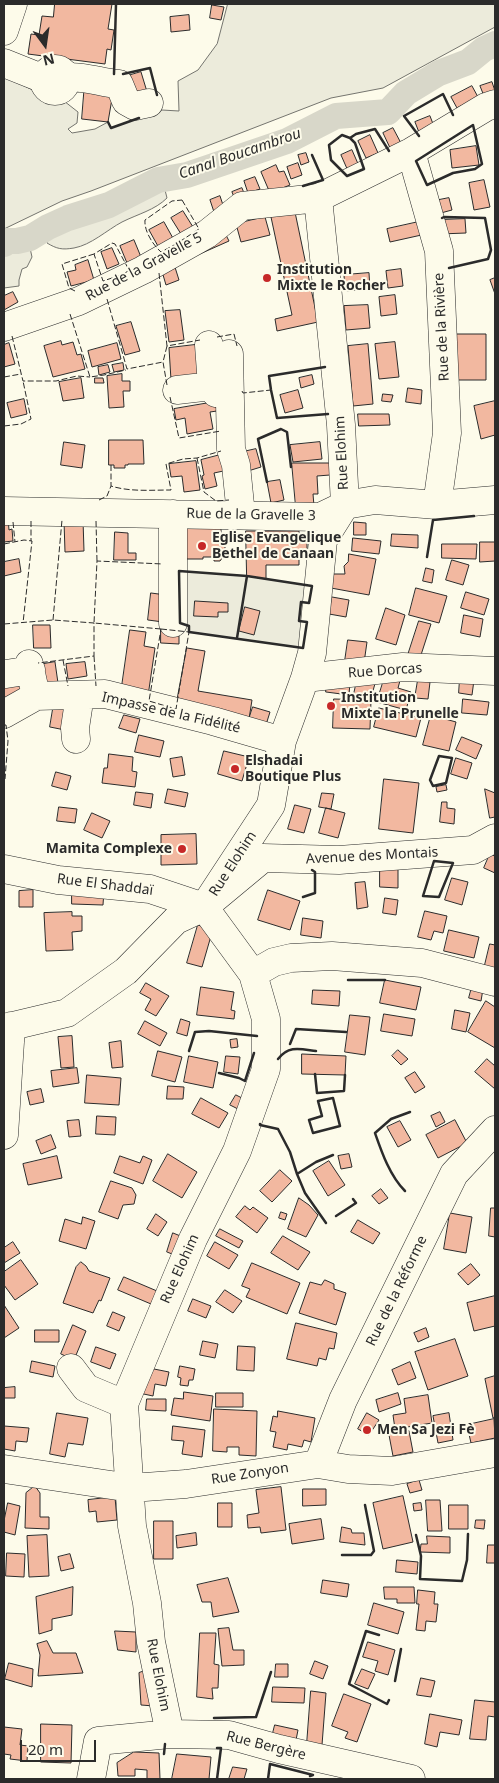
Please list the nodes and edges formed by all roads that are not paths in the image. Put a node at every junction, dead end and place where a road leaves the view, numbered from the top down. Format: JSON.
{"nodes":[{"id":1,"x":13,"y":4,"type":"edge"},
{"id":2,"x":4,"y":31,"type":"edge"},
{"id":3,"x":4,"y":63,"type":"edge"},
{"id":4,"x":149,"y":103,"type":"dead end"},
{"id":5,"x":495,"y":104,"type":"edge"},
{"id":6,"x":411,"y":152,"type":"junction"},
{"id":7,"x":318,"y":198,"type":"junction"},
{"id":8,"x":4,"y":327,"type":"edge"},
{"id":9,"x":219,"y":350,"type":"dead end"},
{"id":10,"x":178,"y":390,"type":"dead end"},
{"id":11,"x":221,"y":396,"type":"junction"},
{"id":12,"x":495,"y":500,"type":"edge"},
{"id":13,"x":344,"y":505,"type":"junction"},
{"id":14,"x":437,"y":505,"type":"junction"},
{"id":15,"x":4,"y":511,"type":"edge"},
{"id":16,"x":173,"y":514,"type":"junction"},
{"id":17,"x":241,"y":515,"type":"junction"},
{"id":18,"x":173,"y":624,"type":"dead end"},
{"id":19,"x":22,"y":669,"type":"dead end"},
{"id":20,"x":495,"y":672,"type":"edge"},
{"id":21,"x":305,"y":678,"type":"junction"},
{"id":22,"x":80,"y":695,"type":"junction"},
{"id":23,"x":36,"y":696,"type":"junction"},
{"id":24,"x":4,"y":714,"type":"edge"},
{"id":25,"x":76,"y":739,"type":"dead end"},
{"id":26,"x":282,"y":741,"type":"junction"},
{"id":27,"x":495,"y":838,"type":"edge"},
{"id":28,"x":4,"y":869,"type":"edge"},
{"id":29,"x":204,"y":907,"type":"junction"},
{"id":30,"x":253,"y":974,"type":"junction"},
{"id":31,"x":495,"y":982,"type":"edge"},
{"id":32,"x":8,"y":1027,"type":"edge"},
{"id":33,"x":495,"y":1130,"type":"edge"},
{"id":34,"x":4,"y":1136,"type":"edge"},
{"id":35,"x":72,"y":1368,"type":"dead end"},
{"id":36,"x":124,"y":1404,"type":"junction"},
{"id":37,"x":495,"y":1453,"type":"edge"},
{"id":38,"x":318,"y":1464,"type":"junction"},
{"id":39,"x":4,"y":1470,"type":"edge"},
{"id":40,"x":130,"y":1488,"type":"junction"},
{"id":41,"x":170,"y":1734,"type":"junction"},
{"id":42,"x":91,"y":1779,"type":"edge"},
{"id":43,"x":409,"y":1779,"type":"edge"}],
"edges":[{"from":1,"to":2,"type":"street"},
{"from":3,"to":4,"type":"street"},
{"from":5,"to":6,"type":"street","name":"Rue de la Gravelle 5"},
{"from":6,"to":7,"type":"street","name":"Rue de la Gravelle 5"},
{"from":6,"to":14,"type":"street","name":"Rue de la Rivière"},
{"from":7,"to":8,"type":"street","name":"Rue de la Gravelle 5"},
{"from":7,"to":13,"type":"street","name":"Rue Elohim"},
{"from":9,"to":11,"type":"street"},
{"from":10,"to":11,"type":"street"},
{"from":11,"to":17,"type":"street"},
{"from":12,"to":14,"type":"street","name":"Rue de la Gravelle 3"},
{"from":13,"to":14,"type":"street","name":"Rue de la Gravelle 3"},
{"from":13,"to":17,"type":"street","name":"Rue de la Gravelle 3"},
{"from":13,"to":21,"type":"street","name":"Rue Elohim"},
{"from":15,"to":16,"type":"street","name":"Rue de la Gravelle 3"},
{"from":16,"to":17,"type":"street","name":"Rue de la Gravelle 3"},
{"from":16,"to":18,"type":"street"},
{"from":19,"to":23,"type":"street"},
{"from":20,"to":21,"type":"street","name":"Rue Dorcas"},
{"from":21,"to":26,"type":"street","name":"Rue Elohim"},
{"from":22,"to":23,"type":"street","name":"Impasse de la Fidélité"},
{"from":22,"to":25,"type":"street"},
{"from":22,"to":26,"type":"street","name":"Impasse de la Fidélité"},
{"from":23,"to":24,"type":"street","name":"Impasse de la Fidélité"},
{"from":26,"to":29,"type":"street","name":"Rue Elohim"},
{"from":27,"to":29,"type":"street","name":"Avenue des Montais"},
{"from":28,"to":29,"type":"street","name":"Rue El Shaddaï"},
{"from":29,"to":30,"type":"street","name":"Rue Elohim"},
{"from":29,"to":32,"type":"street","name":"Avenue des Montais"},
{"from":30,"to":31,"type":"street"},
{"from":30,"to":36,"type":"street","name":"Rue Elohim"},
{"from":32,"to":34,"type":"street"},
{"from":33,"to":38,"type":"street","name":"Rue de la Réforme"},
{"from":35,"to":36,"type":"street"},
{"from":36,"to":40,"type":"street","name":"Rue Elohim"},
{"from":37,"to":38,"type":"street","name":"Rue Zonyon"},
{"from":38,"to":40,"type":"street","name":"Rue Zonyon"},
{"from":39,"to":40,"type":"street","name":"Rue Zonyon"},
{"from":40,"to":41,"type":"street","name":"Rue Elohim"},
{"from":41,"to":42,"type":"street","name":"Rue Bergère"},
{"from":41,"to":43,"type":"street","name":"Rue Bergère"}]}
